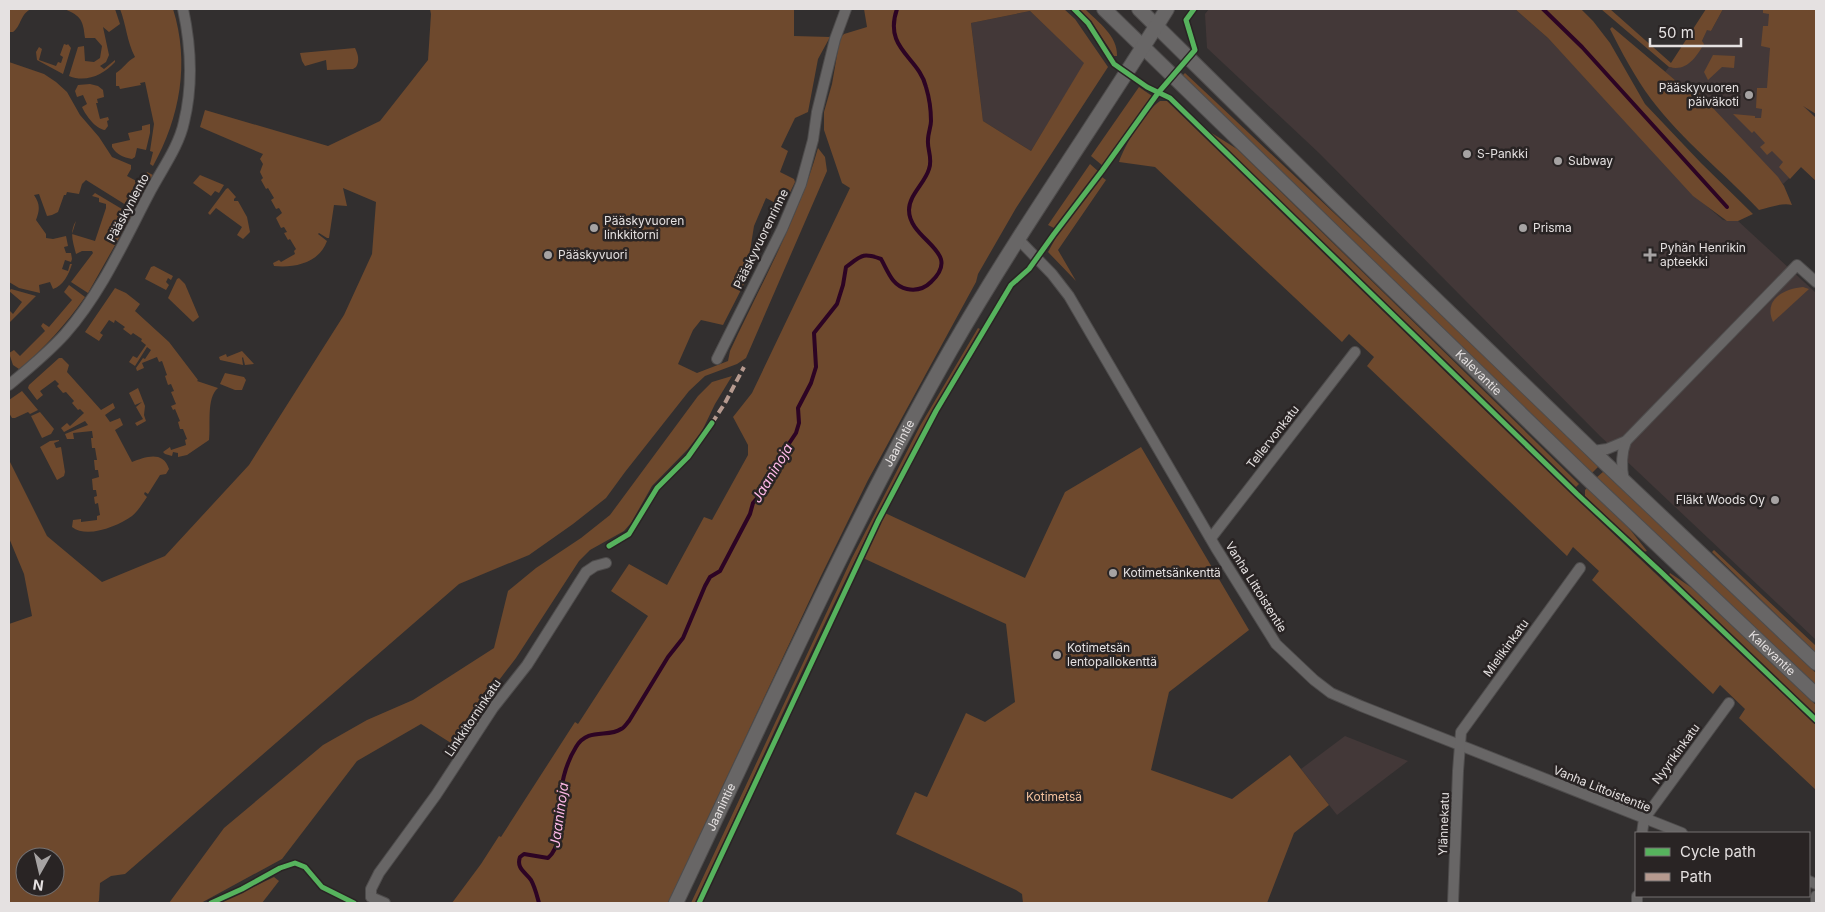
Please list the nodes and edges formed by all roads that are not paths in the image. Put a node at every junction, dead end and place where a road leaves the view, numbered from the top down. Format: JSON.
{"nodes":[{"id":1,"x":183,"y":9,"type":"edge"},
{"id":2,"x":846,"y":9,"type":"edge"},
{"id":3,"x":1104,"y":9,"type":"edge"},
{"id":4,"x":1138,"y":9,"type":"edge"},
{"id":5,"x":1167,"y":9,"type":"edge"},
{"id":6,"x":1157,"y":26,"type":"junction"},
{"id":7,"x":1143,"y":47,"type":"junction"},
{"id":8,"x":1019,"y":240,"type":"junction"},
{"id":9,"x":1816,"y":282,"type":"edge"},
{"id":10,"x":1355,"y":352,"type":"dead end"},
{"id":11,"x":717,"y":359,"type":"dead end"},
{"id":12,"x":9,"y":385,"type":"edge"},
{"id":13,"x":1626,"y":441,"type":"junction"},
{"id":14,"x":1593,"y":451,"type":"junction"},
{"id":15,"x":1624,"y":481,"type":"junction"},
{"id":16,"x":1211,"y":538,"type":"junction"},
{"id":17,"x":606,"y":563,"type":"dead end"},
{"id":18,"x":1580,"y":568,"type":"dead end"},
{"id":19,"x":1816,"y":663,"type":"edge"},
{"id":20,"x":1816,"y":695,"type":"edge"},
{"id":21,"x":1729,"y":703,"type":"dead end"},
{"id":22,"x":1460,"y":745,"type":"junction"},
{"id":23,"x":1644,"y":819,"type":"junction"},
{"id":24,"x":1642,"y":832,"type":"edge"},
{"id":25,"x":1679,"y":832,"type":"edge"},
{"id":26,"x":1816,"y":896,"type":"edge"},
{"id":27,"x":369,"y":900,"type":"edge"},
{"id":28,"x":385,"y":903,"type":"edge"},
{"id":29,"x":676,"y":903,"type":"edge"},
{"id":30,"x":1453,"y":903,"type":"edge"},
{"id":31,"x":1816,"y":903,"type":"edge"}],
"edges":[{"from":1,"to":12,"type":"street","name":"Pääskynlento"},
{"from":2,"to":11,"type":"street","name":"Pääskyvuorenrinne"},
{"from":3,"to":7,"type":"main road","name":"Kalevantie"},
{"from":4,"to":6,"type":"main road","name":"Kalevantie"},
{"from":5,"to":6,"type":"main road","name":"Jaanintie"},
{"from":6,"to":7,"type":"main road","name":"Jaanintie"},
{"from":6,"to":14,"type":"main road","name":"Kalevantie"},
{"from":7,"to":8,"type":"main road","name":"Jaanintie"},
{"from":7,"to":20,"type":"main road","name":"Kalevantie"},
{"from":8,"to":16,"type":"street","name":"Vanha Littoistentie"},
{"from":8,"to":29,"type":"main road","name":"Jaanintie"},
{"from":9,"to":13,"type":"street"},
{"from":10,"to":16,"type":"street","name":"Tellervonkatu"},
{"from":13,"to":14,"type":"street"},
{"from":13,"to":15,"type":"street"},
{"from":14,"to":15,"type":"main road","name":"Kalevantie"},
{"from":15,"to":19,"type":"main road","name":"Kalevantie"},
{"from":16,"to":22,"type":"street","name":"Vanha Littoistentie"},
{"from":17,"to":27,"type":"street","name":"Linkkitorninkatu"},
{"from":18,"to":22,"type":"street","name":"Mielikinkatu"},
{"from":21,"to":23,"type":"street","name":"Nyyrikinkatu"},
{"from":22,"to":23,"type":"street","name":"Vanha Littoistentie"},
{"from":22,"to":30,"type":"street","name":"Ylännekatu"},
{"from":23,"to":24,"type":"street"},
{"from":23,"to":25,"type":"street","name":"Vanha Littoistentie"},
{"from":26,"to":31,"type":"street"},
{"from":27,"to":28,"type":"street"}]}
